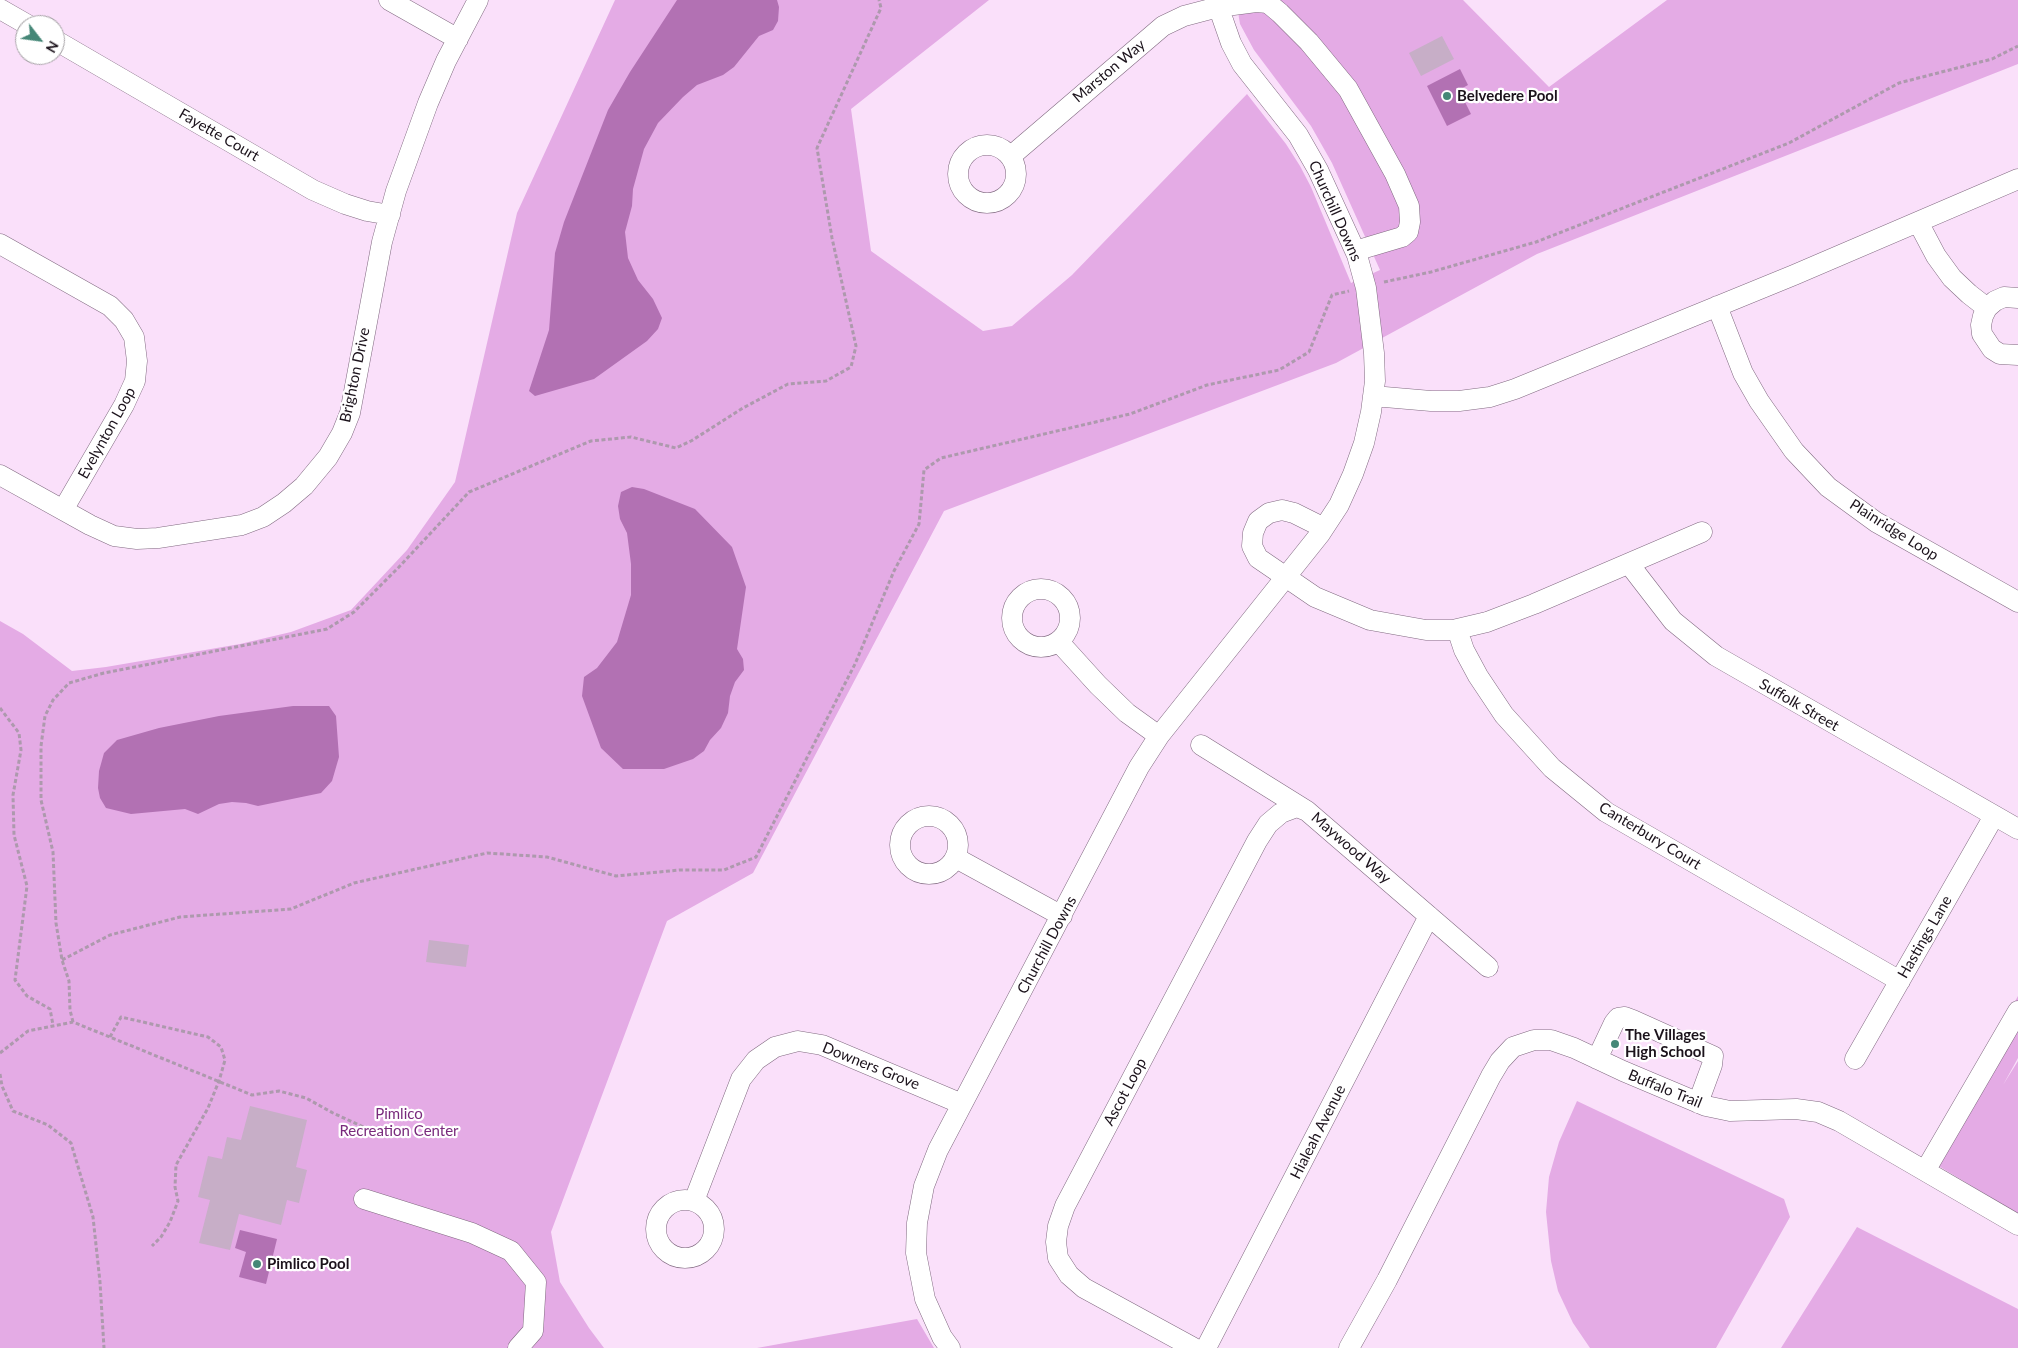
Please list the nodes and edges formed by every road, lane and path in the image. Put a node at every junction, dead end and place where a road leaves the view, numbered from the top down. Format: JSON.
{"nodes":[{"id":1,"x":389,"y":0,"type":"edge"},
{"id":2,"x":478,"y":0,"type":"edge"},
{"id":3,"x":879,"y":0,"type":"edge"},
{"id":4,"x":1217,"y":4,"type":"edge"},
{"id":5,"x":0,"y":9,"type":"edge"},
{"id":6,"x":15,"y":18,"type":"edge"},
{"id":7,"x":458,"y":39,"type":"junction"},
{"id":8,"x":65,"y":46,"type":"edge"},
{"id":9,"x":2018,"y":46,"type":"edge"},
{"id":10,"x":1011,"y":156,"type":"dead end"},
{"id":11,"x":2018,"y":179,"type":"edge"},
{"id":12,"x":390,"y":215,"type":"junction"},
{"id":13,"x":1918,"y":222,"type":"junction"},
{"id":14,"x":0,"y":244,"type":"edge"},
{"id":15,"x":1355,"y":251,"type":"junction"},
{"id":16,"x":1366,"y":288,"type":"junction"},
{"id":17,"x":2018,"y":298,"type":"edge"},
{"id":18,"x":1717,"y":306,"type":"junction"},
{"id":19,"x":1987,"y":308,"type":"junction"},
{"id":20,"x":2018,"y":355,"type":"edge"},
{"id":21,"x":1373,"y":396,"type":"junction"},
{"id":22,"x":0,"y":475,"type":"edge"},
{"id":23,"x":63,"y":510,"type":"junction"},
{"id":24,"x":1324,"y":528,"type":"junction"},
{"id":25,"x":1702,"y":532,"type":"dead end"},
{"id":26,"x":1629,"y":564,"type":"junction"},
{"id":27,"x":1286,"y":578,"type":"junction"},
{"id":28,"x":2018,"y":602,"type":"edge"},
{"id":29,"x":1458,"y":629,"type":"junction"},
{"id":30,"x":1059,"y":642,"type":"dead end"},
{"id":31,"x":0,"y":708,"type":"edge"},
{"id":32,"x":1158,"y":736,"type":"junction"},
{"id":33,"x":1202,"y":745,"type":"dead end"},
{"id":34,"x":1307,"y":811,"type":"junction"},
{"id":35,"x":1994,"y":816,"type":"junction"},
{"id":36,"x":2018,"y":829,"type":"edge"},
{"id":37,"x":956,"y":858,"type":"dead end"},
{"id":38,"x":1062,"y":916,"type":"junction"},
{"id":39,"x":1429,"y":916,"type":"junction"},
{"id":40,"x":62,"y":960,"type":"junction"},
{"id":41,"x":1488,"y":967,"type":"dead end"},
{"id":42,"x":1900,"y":981,"type":"junction"},
{"id":43,"x":2018,"y":1011,"type":"edge"},
{"id":44,"x":73,"y":1022,"type":"junction"},
{"id":45,"x":53,"y":1025,"type":"junction"},
{"id":46,"x":110,"y":1037,"type":"junction"},
{"id":47,"x":0,"y":1053,"type":"edge"},
{"id":48,"x":1598,"y":1059,"type":"junction"},
{"id":49,"x":1855,"y":1059,"type":"dead end"},
{"id":50,"x":0,"y":1074,"type":"edge"},
{"id":51,"x":219,"y":1081,"type":"junction"},
{"id":52,"x":1698,"y":1103,"type":"junction"},
{"id":53,"x":962,"y":1104,"type":"junction"},
{"id":54,"x":385,"y":1137,"type":"dead end"},
{"id":55,"x":1925,"y":1171,"type":"junction"},
{"id":56,"x":364,"y":1199,"type":"dead end"},
{"id":57,"x":694,"y":1200,"type":"dead end"},
{"id":58,"x":2018,"y":1224,"type":"edge"},
{"id":59,"x":152,"y":1246,"type":"dead end"},
{"id":60,"x":104,"y":1348,"type":"edge"},
{"id":61,"x":518,"y":1348,"type":"edge"},
{"id":62,"x":950,"y":1348,"type":"edge"},
{"id":63,"x":1194,"y":1348,"type":"edge"},
{"id":64,"x":1206,"y":1348,"type":"edge"},
{"id":65,"x":1349,"y":1348,"type":"edge"}],
"edges":[{"from":1,"to":7,"type":"street"},
{"from":2,"to":7,"type":"street","name":"Brighton Drive"},
{"from":3,"to":40,"type":"path"},
{"from":4,"to":10,"type":"street","name":"Marston Way"},
{"from":4,"to":15,"type":"street","name":"Churchill Downs"},
{"from":4,"to":15,"type":"street","name":"Marston Way"},
{"from":5,"to":6,"type":"street"},
{"from":7,"to":12,"type":"street","name":"Brighton Drive"},
{"from":8,"to":12,"type":"street","name":"Fayette Court"},
{"from":9,"to":16,"type":"path"},
{"from":11,"to":13,"type":"street"},
{"from":12,"to":23,"type":"street","name":"Brighton Drive"},
{"from":13,"to":18,"type":"street"},
{"from":13,"to":19,"type":"street"},
{"from":14,"to":23,"type":"street","name":"Evelynton Loop"},
{"from":15,"to":16,"type":"street","name":"Churchill Downs"},
{"from":16,"to":21,"type":"street","name":"Churchill Downs"},
{"from":16,"to":40,"type":"path"},
{"from":17,"to":19,"type":"street"},
{"from":18,"to":21,"type":"street"},
{"from":18,"to":28,"type":"street","name":"Plainridge Loop"},
{"from":19,"to":20,"type":"street"},
{"from":21,"to":24,"type":"street","name":"Churchill Downs"},
{"from":22,"to":23,"type":"street","name":"Brighton Drive"},
{"from":24,"to":27,"type":"street","name":"Churchill Downs"},
{"from":24,"to":27,"type":"street"},
{"from":25,"to":26,"type":"street"},
{"from":26,"to":29,"type":"street"},
{"from":26,"to":35,"type":"street","name":"Suffolk Street"},
{"from":27,"to":29,"type":"street"},
{"from":27,"to":32,"type":"street","name":"Churchill Downs"},
{"from":29,"to":42,"type":"street","name":"Canterbury Court"},
{"from":30,"to":32,"type":"street"},
{"from":31,"to":45,"type":"path"},
{"from":32,"to":38,"type":"street","name":"Churchill Downs"},
{"from":33,"to":34,"type":"street","name":"Maywood Way"},
{"from":34,"to":39,"type":"street","name":"Maywood Way"},
{"from":34,"to":63,"type":"street","name":"Ascot Loop"},
{"from":35,"to":36,"type":"street","name":"Suffolk Street"},
{"from":35,"to":42,"type":"street","name":"Hastings Lane"},
{"from":37,"to":38,"type":"street"},
{"from":38,"to":53,"type":"street","name":"Churchill Downs"},
{"from":39,"to":41,"type":"street","name":"Maywood Way"},
{"from":39,"to":64,"type":"street","name":"Hialeah Avenue"},
{"from":40,"to":44,"type":"path"},
{"from":42,"to":49,"type":"street","name":"Hastings Lane"},
{"from":43,"to":55,"type":"street"},
{"from":44,"to":45,"type":"path"},
{"from":44,"to":46,"type":"path"},
{"from":45,"to":47,"type":"path"},
{"from":46,"to":51,"type":"path"},
{"from":46,"to":51,"type":"path"},
{"from":48,"to":52,"type":"street","name":"Buffalo Trail"},
{"from":48,"to":52,"type":"street"},
{"from":48,"to":65,"type":"street","name":"Buffalo Trail"},
{"from":50,"to":60,"type":"path"},
{"from":51,"to":54,"type":"path"},
{"from":51,"to":59,"type":"path"},
{"from":52,"to":55,"type":"street","name":"Buffalo Trail"},
{"from":53,"to":57,"type":"street","name":"Downers Grove"},
{"from":53,"to":62,"type":"street","name":"Churchill Downs"},
{"from":55,"to":58,"type":"street","name":"Buffalo Trail"},
{"from":56,"to":61,"type":"street"}]}
